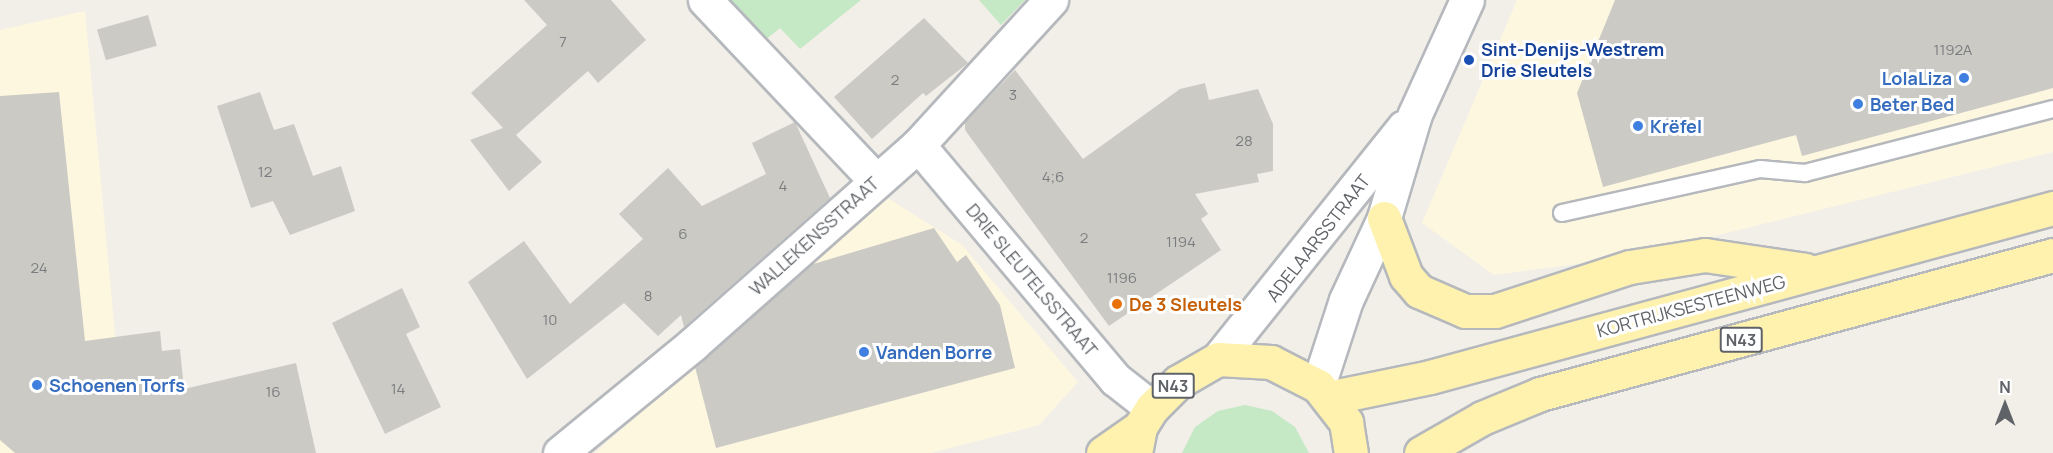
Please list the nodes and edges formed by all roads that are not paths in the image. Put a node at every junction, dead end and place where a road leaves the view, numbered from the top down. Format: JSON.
{"nodes":[{"id":1,"x":705,"y":0,"type":"edge"},
{"id":2,"x":1051,"y":0,"type":"edge"},
{"id":3,"x":1467,"y":0,"type":"edge"},
{"id":4,"x":2053,"y":109,"type":"edge"},
{"id":5,"x":1415,"y":114,"type":"junction"},
{"id":6,"x":918,"y":145,"type":"junction"},
{"id":7,"x":876,"y":181,"type":"junction"},
{"id":8,"x":2053,"y":208,"type":"edge"},
{"id":9,"x":1562,"y":213,"type":"dead end"},
{"id":10,"x":1384,"y":218,"type":"junction"},
{"id":11,"x":2053,"y":255,"type":"edge"},
{"id":12,"x":1816,"y":272,"type":"junction"},
{"id":13,"x":1218,"y":359,"type":"junction"},
{"id":14,"x":1323,"y":392,"type":"junction"},
{"id":15,"x":1142,"y":429,"type":"edge"},
{"id":16,"x":560,"y":453,"type":"edge"},
{"id":17,"x":1103,"y":453,"type":"edge"},
{"id":18,"x":1351,"y":453,"type":"edge"},
{"id":19,"x":1421,"y":453,"type":"edge"}],
"edges":[{"from":1,"to":7,"type":"street"},
{"from":2,"to":6,"type":"street","name":"WALLEKENSSTRAAT"},
{"from":3,"to":5,"type":"street","name":"ADELAARSSTRAAT"},
{"from":4,"to":9,"type":"lane"},
{"from":5,"to":10,"type":"street","name":"ADELAARSSTRAAT"},
{"from":5,"to":13,"type":"street","name":"ADELAARSSTRAAT"},
{"from":6,"to":7,"type":"street","name":"WALLEKENSSTRAAT"},
{"from":6,"to":15,"type":"street","name":"DRIE SLEUTELSSTRAAT"},
{"from":7,"to":16,"type":"street","name":"WALLEKENSSTRAAT"},
{"from":8,"to":12,"type":"main road","name":"KORTRIJKSESTEENWEG"},
{"from":10,"to":12,"type":"main road"},
{"from":10,"to":14,"type":"street","name":"ADELAARSSTRAAT"},
{"from":11,"to":19,"type":"main road","number":"N43"},
{"from":12,"to":14,"type":"main road","name":"KORTRIJKSESTEENWEG"},
{"from":13,"to":14,"type":"main road","number":"N43"},
{"from":13,"to":15,"type":"main road","number":"N43"},
{"from":14,"to":18,"type":"main road","number":"N43"},
{"from":15,"to":17,"type":"main road","number":"N43"}]}
